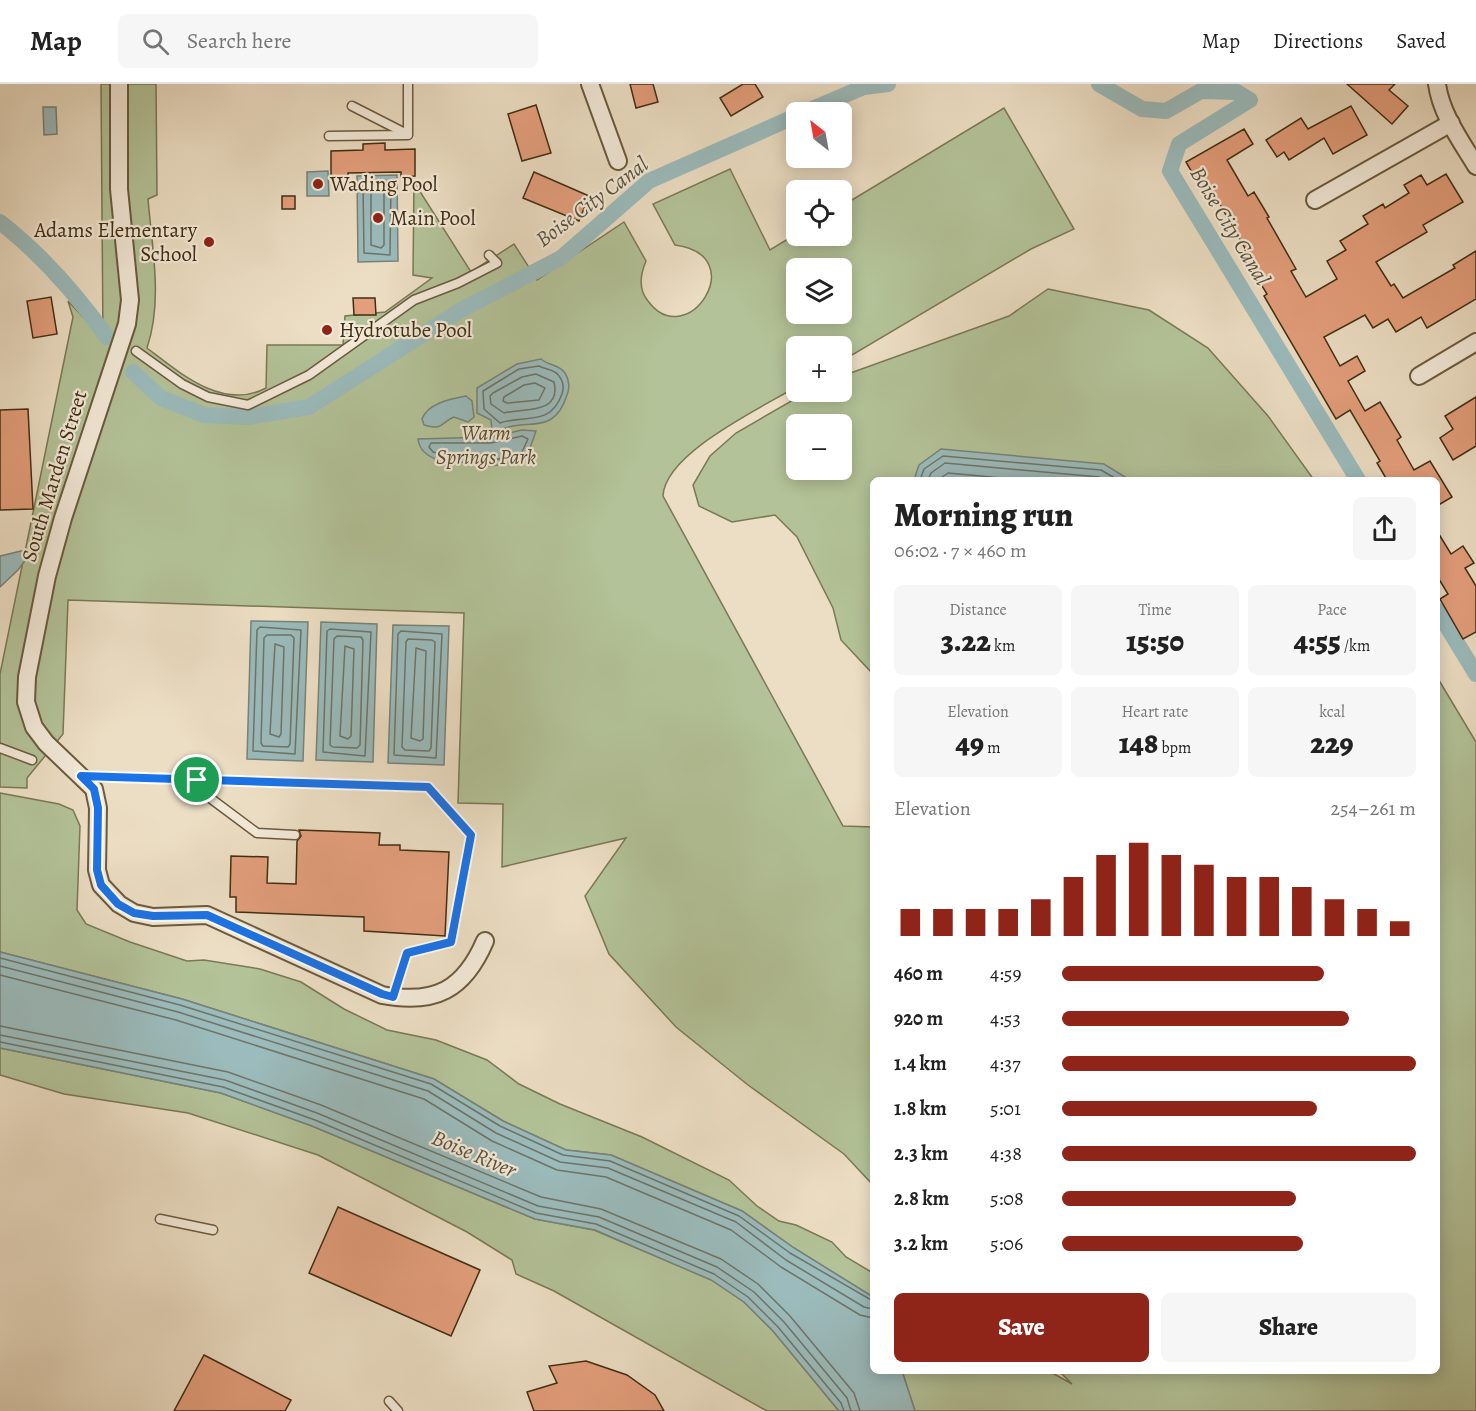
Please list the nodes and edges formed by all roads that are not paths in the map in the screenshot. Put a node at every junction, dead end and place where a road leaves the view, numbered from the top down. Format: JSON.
{"nodes":[{"id":1,"x":119,"y":84,"type":"edge"},
{"id":2,"x":408,"y":84,"type":"edge"},
{"id":3,"x":590,"y":84,"type":"edge"},
{"id":4,"x":1437,"y":84,"type":"edge"},
{"id":5,"x":352,"y":106,"type":"dead end"},
{"id":6,"x":1451,"y":123,"type":"junction"},
{"id":7,"x":408,"y":135,"type":"junction"},
{"id":8,"x":330,"y":136,"type":"dead end"},
{"id":9,"x":618,"y":161,"type":"dead end"},
{"id":10,"x":1476,"y":166,"type":"edge"},
{"id":11,"x":1315,"y":200,"type":"dead end"},
{"id":12,"x":489,"y":255,"type":"dead end"},
{"id":13,"x":1476,"y":342,"type":"edge"},
{"id":14,"x":136,"y":351,"type":"dead end"},
{"id":15,"x":1419,"y":376,"type":"dead end"},
{"id":16,"x":0,"y":748,"type":"edge"},
{"id":17,"x":32,"y":760,"type":"dead end"},
{"id":18,"x":81,"y":776,"type":"junction"},
{"id":19,"x":197,"y":780,"type":"junction"},
{"id":20,"x":295,"y":835,"type":"dead end"},
{"id":21,"x":485,"y":941,"type":"dead end"},
{"id":22,"x":393,"y":997,"type":"junction"},
{"id":23,"x":160,"y":1219,"type":"dead end"},
{"id":24,"x":213,"y":1230,"type":"dead end"},
{"id":25,"x":389,"y":1401,"type":"dead end"},
{"id":26,"x":398,"y":1411,"type":"edge"}],
"edges":[{"from":1,"to":18,"type":"street","name":"South Marden Street"},
{"from":2,"to":7,"type":"lane"},
{"from":3,"to":9,"type":"street"},
{"from":4,"to":6,"type":"street"},
{"from":5,"to":7,"type":"lane"},
{"from":6,"to":10,"type":"street"},
{"from":6,"to":11,"type":"street"},
{"from":7,"to":8,"type":"lane"},
{"from":12,"to":14,"type":"lane"},
{"from":13,"to":15,"type":"street"},
{"from":16,"to":17,"type":"lane"},
{"from":18,"to":19,"type":"lane"},
{"from":18,"to":22,"type":"street","name":"South Marden Street"},
{"from":19,"to":20,"type":"lane"},
{"from":19,"to":22,"type":"lane"},
{"from":21,"to":22,"type":"street","name":"South Marden Street"},
{"from":23,"to":24,"type":"lane"},
{"from":25,"to":26,"type":"lane"}]}
